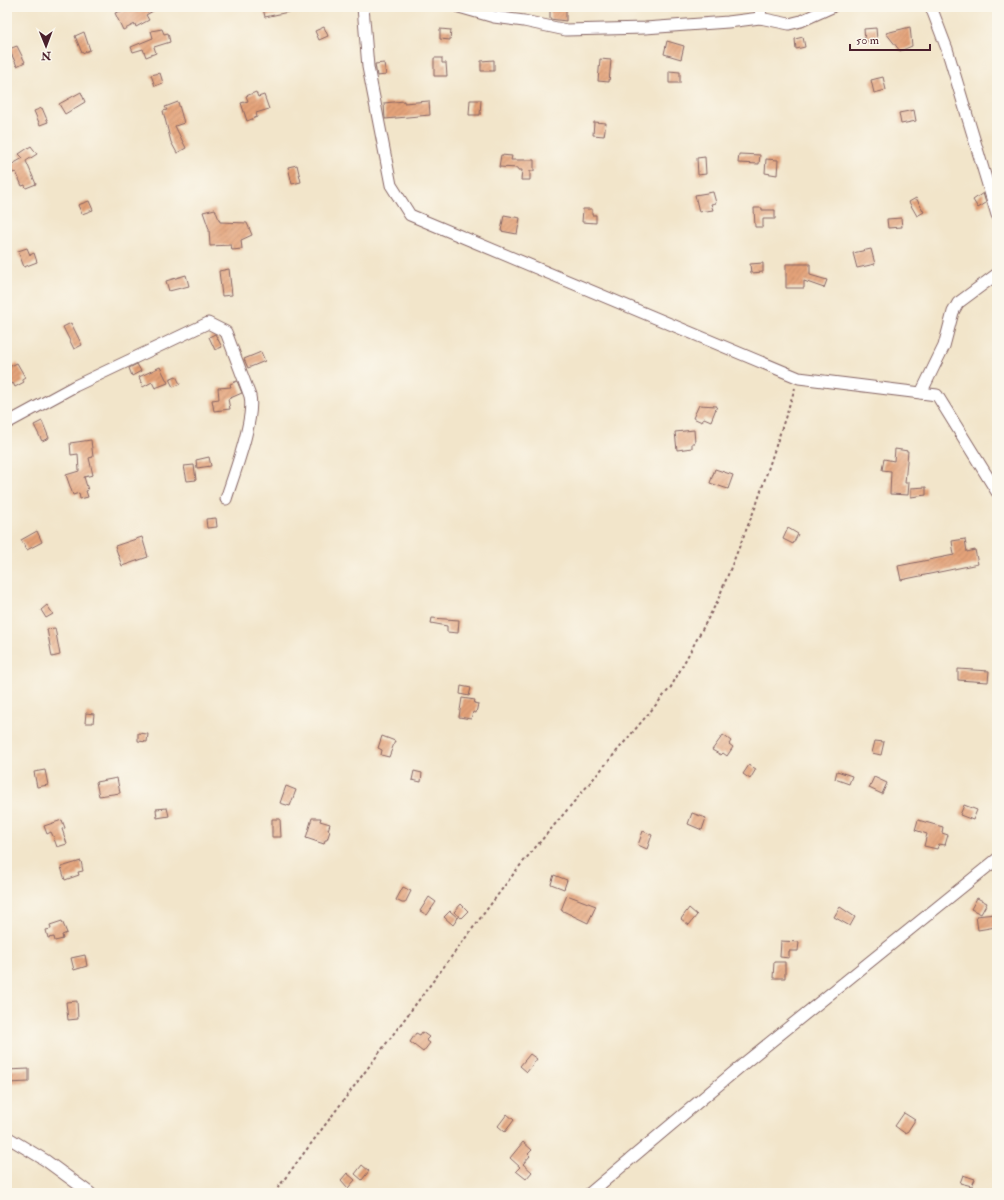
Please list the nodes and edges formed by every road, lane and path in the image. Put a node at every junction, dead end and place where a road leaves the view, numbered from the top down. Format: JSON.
{"nodes":[{"id":1,"x":362,"y":7,"type":"edge"},
{"id":2,"x":460,"y":7,"type":"edge"},
{"id":3,"x":832,"y":7,"type":"edge"},
{"id":4,"x":932,"y":7,"type":"edge"},
{"id":5,"x":760,"y":12,"type":"edge"},
{"id":6,"x":997,"y":215,"type":"edge"},
{"id":7,"x":997,"y":274,"type":"edge"},
{"id":8,"x":799,"y":378,"type":"junction"},
{"id":9,"x":921,"y":393,"type":"junction"},
{"id":10,"x":7,"y":423,"type":"edge"},
{"id":11,"x":997,"y":492,"type":"edge"},
{"id":12,"x":226,"y":499,"type":"dead end"},
{"id":13,"x":997,"y":859,"type":"edge"},
{"id":14,"x":7,"y":1137,"type":"edge"},
{"id":15,"x":90,"y":1193,"type":"edge"},
{"id":16,"x":274,"y":1193,"type":"edge"},
{"id":17,"x":590,"y":1193,"type":"edge"}],
"edges":[{"from":1,"to":8,"type":"street"},
{"from":2,"to":5,"type":"street"},
{"from":3,"to":5,"type":"street"},
{"from":4,"to":6,"type":"street"},
{"from":7,"to":9,"type":"street"},
{"from":8,"to":9,"type":"street"},
{"from":8,"to":16,"type":"path"},
{"from":9,"to":11,"type":"street"},
{"from":10,"to":12,"type":"street"},
{"from":13,"to":17,"type":"street"},
{"from":14,"to":15,"type":"street"}]}
